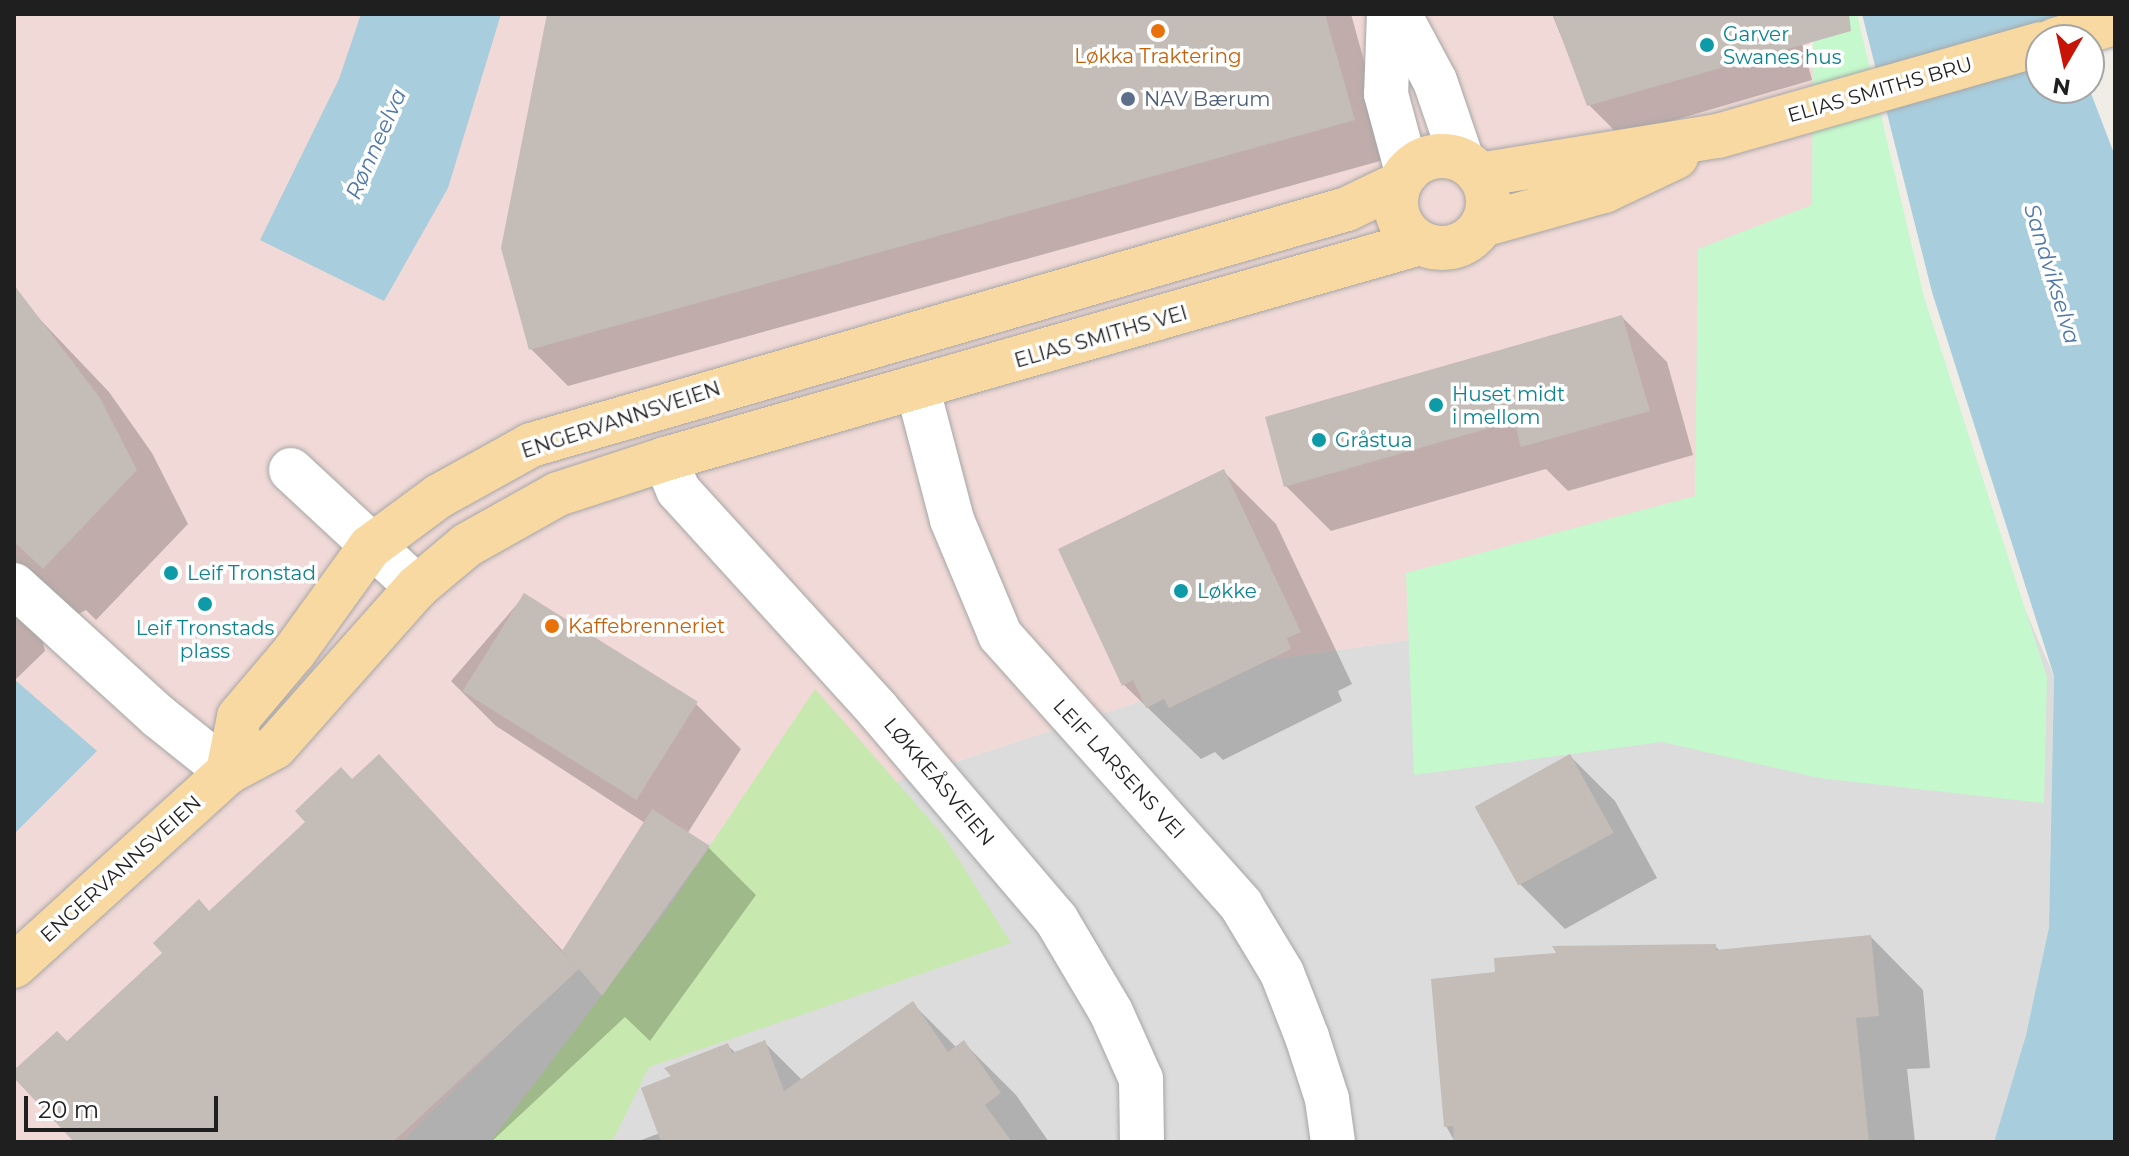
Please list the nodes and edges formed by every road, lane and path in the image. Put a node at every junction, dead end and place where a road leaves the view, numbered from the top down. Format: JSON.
{"nodes":[{"id":1,"x":1389,"y":14,"type":"edge"},
{"id":2,"x":1399,"y":14,"type":"edge"},
{"id":3,"x":2025,"y":49,"type":"edge"},
{"id":4,"x":1718,"y":136,"type":"junction"},
{"id":5,"x":1471,"y":168,"type":"junction"},
{"id":6,"x":1403,"y":178,"type":"junction"},
{"id":7,"x":1482,"y":225,"type":"junction"},
{"id":8,"x":1420,"y":243,"type":"junction"},
{"id":9,"x":918,"y":390,"type":"junction"},
{"id":10,"x":782,"y":427,"type":"joint"},
{"id":11,"x":665,"y":459,"type":"junction"},
{"id":12,"x":291,"y":470,"type":"dead end"},
{"id":13,"x":370,"y":547,"type":"junction"},
{"id":14,"x":14,"y":585,"type":"edge"},
{"id":15,"x":417,"y":587,"type":"junction"},
{"id":16,"x":228,"y":772,"type":"junction"},
{"id":17,"x":14,"y":966,"type":"edge"},
{"id":18,"x":1142,"y":1142,"type":"edge"},
{"id":19,"x":1333,"y":1142,"type":"edge"}],
"edges":[{"from":1,"to":6,"type":"street"},
{"from":2,"to":5,"type":"street"},
{"from":3,"to":4,"type":"main road","name":"ELIAS SMITHS BRU"},
{"from":4,"to":5,"type":"main road"},
{"from":4,"to":7,"type":"main road"},
{"from":5,"to":6,"type":"main road"},
{"from":5,"to":7,"type":"main road"},
{"from":6,"to":8,"type":"main road"},
{"from":6,"to":13,"type":"main road","name":"ENGERVANNSVEIEN"},
{"from":7,"to":8,"type":"main road"},
{"from":8,"to":9,"type":"main road","name":"ELIAS SMITHS VEI"},
{"from":9,"to":10,"type":"main road","name":"ELIAS SMITHS VEI"},
{"from":9,"to":19,"type":"street","name":"LEIF LARSENS VEI"},
{"from":10,"to":11,"type":"main road","name":"ENGERVANNSVEIEN"},
{"from":11,"to":15,"type":"main road","name":"ENGERVANNSVEIEN"},
{"from":11,"to":18,"type":"street","name":"LØKKEÅSVEIEN"},
{"from":12,"to":13,"type":"street"},
{"from":13,"to":15,"type":"street"},
{"from":13,"to":16,"type":"main road","name":"ENGERVANNSVEIEN"},
{"from":14,"to":16,"type":"street"},
{"from":15,"to":16,"type":"main road","name":"ENGERVANNSVEIEN"},
{"from":16,"to":17,"type":"main road","name":"ENGERVANNSVEIEN"}]}
